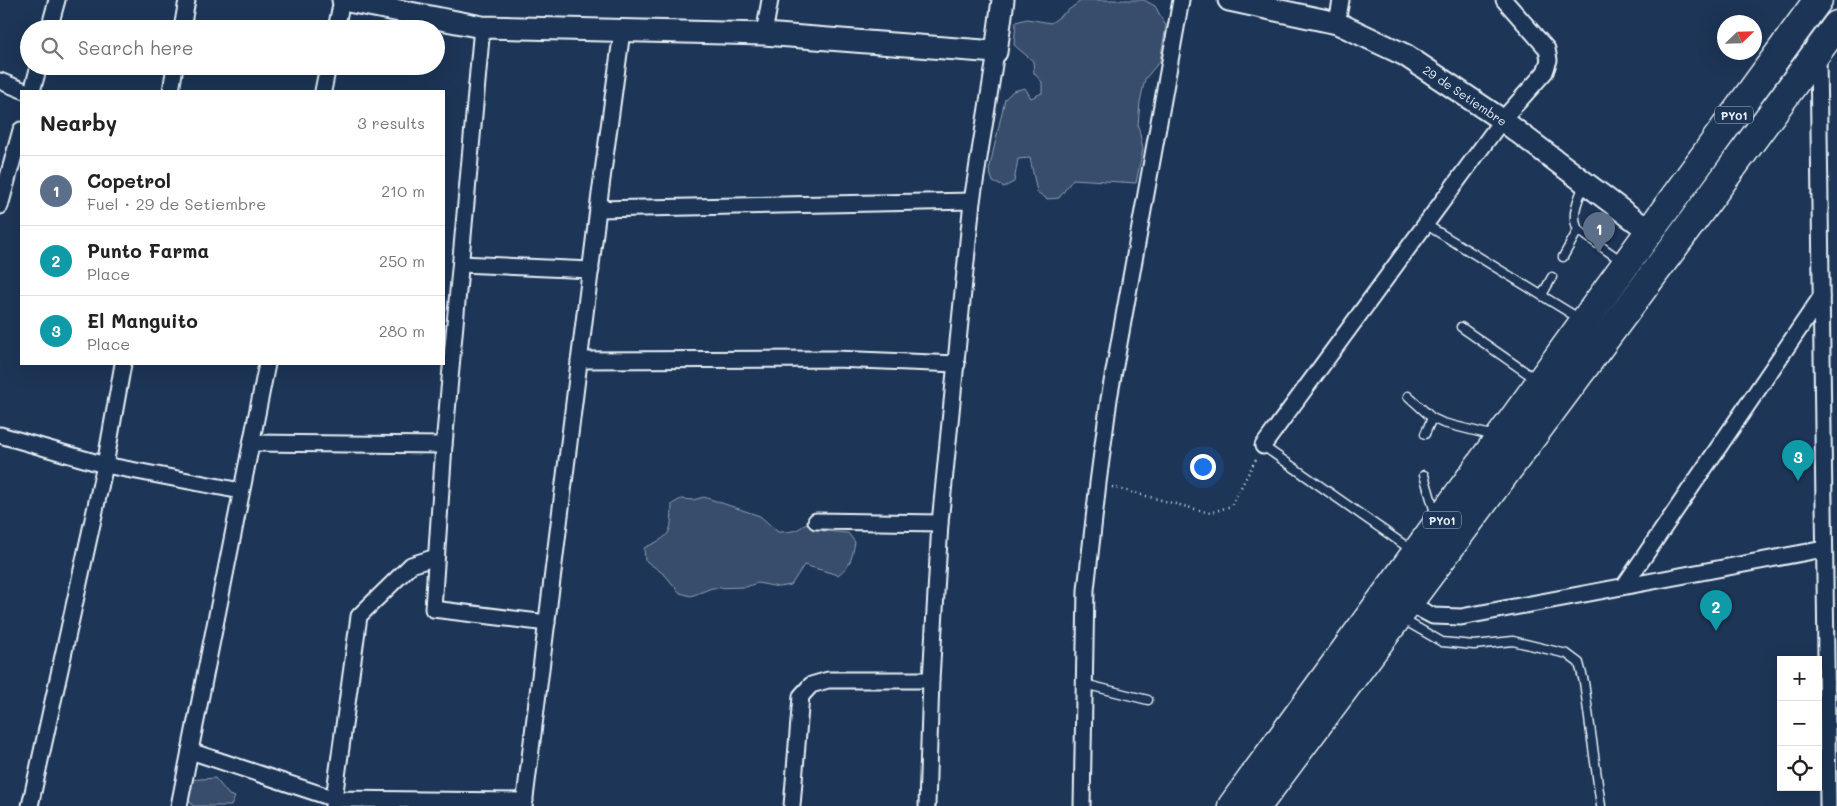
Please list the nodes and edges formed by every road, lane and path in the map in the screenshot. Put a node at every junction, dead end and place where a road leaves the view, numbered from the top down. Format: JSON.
{"nodes":[{"id":1,"x":58,"y":0,"type":"edge"},
{"id":2,"x":187,"y":0,"type":"edge"},
{"id":3,"x":342,"y":0,"type":"edge"},
{"id":4,"x":770,"y":0,"type":"edge"},
{"id":5,"x":1003,"y":0,"type":"edge"},
{"id":6,"x":1181,"y":0,"type":"edge"},
{"id":7,"x":1229,"y":0,"type":"edge"},
{"id":8,"x":1341,"y":0,"type":"edge"},
{"id":9,"x":1504,"y":0,"type":"edge"},
{"id":10,"x":1818,"y":0,"type":"edge"},
{"id":11,"x":52,"y":20,"type":"edge"},
{"id":12,"x":184,"y":20,"type":"edge"},
{"id":13,"x":338,"y":20,"type":"edge"},
{"id":14,"x":1338,"y":23,"type":"junction"},
{"id":15,"x":1837,"y":25,"type":"edge"},
{"id":16,"x":482,"y":27,"type":"junction"},
{"id":17,"x":622,"y":30,"type":"junction"},
{"id":18,"x":764,"y":34,"type":"junction"},
{"id":19,"x":1818,"y":50,"type":"junction"},
{"id":20,"x":996,"y":52,"type":"junction"},
{"id":21,"x":36,"y":75,"type":"edge"},
{"id":22,"x":173,"y":75,"type":"edge"},
{"id":23,"x":326,"y":75,"type":"edge"},
{"id":24,"x":0,"y":81,"type":"edge"},
{"id":25,"x":22,"y":90,"type":"edge"},
{"id":26,"x":32,"y":90,"type":"edge"},
{"id":27,"x":170,"y":90,"type":"edge"},
{"id":28,"x":323,"y":90,"type":"edge"},
{"id":29,"x":1502,"y":120,"type":"junction"},
{"id":30,"x":20,"y":134,"type":"edge"},
{"id":31,"x":1585,"y":182,"type":"junction"},
{"id":32,"x":972,"y":200,"type":"junction"},
{"id":33,"x":0,"y":206,"type":"edge"},
{"id":34,"x":598,"y":209,"type":"junction"},
{"id":35,"x":1426,"y":224,"type":"junction"},
{"id":36,"x":1578,"y":230,"type":"junction"},
{"id":37,"x":1649,"y":231,"type":"junction"},
{"id":38,"x":1673,"y":248,"type":"junction"},
{"id":39,"x":1563,"y":257,"type":"dead end"},
{"id":40,"x":1626,"y":263,"type":"junction"},
{"id":41,"x":461,"y":264,"type":"junction"},
{"id":42,"x":591,"y":270,"type":"junction"},
{"id":43,"x":1552,"y":277,"type":"dead end"},
{"id":44,"x":1542,"y":295,"type":"junction"},
{"id":45,"x":1821,"y":297,"type":"junction"},
{"id":46,"x":1584,"y":322,"type":"junction"},
{"id":47,"x":1461,"y":327,"type":"dead end"},
{"id":48,"x":580,"y":360,"type":"junction"},
{"id":49,"x":957,"y":364,"type":"junction"},
{"id":50,"x":123,"y":365,"type":"edge"},
{"id":51,"x":267,"y":365,"type":"edge"},
{"id":52,"x":1540,"y":383,"type":"junction"},
{"id":53,"x":1830,"y":393,"type":"edge"},
{"id":54,"x":1408,"y":396,"type":"dead end"},
{"id":55,"x":1432,"y":418,"type":"junction"},
{"id":56,"x":1425,"y":434,"type":"dead end"},
{"id":57,"x":0,"y":435,"type":"edge"},
{"id":58,"x":1501,"y":438,"type":"junction"},
{"id":59,"x":251,"y":443,"type":"junction"},
{"id":60,"x":444,"y":445,"type":"junction"},
{"id":61,"x":1263,"y":446,"type":"junction"},
{"id":62,"x":105,"y":465,"type":"junction"},
{"id":63,"x":1424,"y":475,"type":"dead end"},
{"id":64,"x":1098,"y":483,"type":"junction"},
{"id":65,"x":241,"y":491,"type":"junction"},
{"id":66,"x":816,"y":521,"type":"dead end"},
{"id":67,"x":940,"y":523,"type":"junction"},
{"id":68,"x":1439,"y":524,"type":"junction"},
{"id":69,"x":1824,"y":549,"type":"junction"},
{"id":70,"x":1418,"y":554,"type":"junction"},
{"id":71,"x":436,"y":557,"type":"junction"},
{"id":72,"x":1624,"y":586,"type":"junction"},
{"id":73,"x":1403,"y":610,"type":"junction"},
{"id":74,"x":547,"y":623,"type":"junction"},
{"id":75,"x":931,"y":680,"type":"junction"},
{"id":76,"x":1084,"y":684,"type":"junction"},
{"id":77,"x":1148,"y":700,"type":"dead end"},
{"id":78,"x":190,"y":751,"type":"junction"},
{"id":79,"x":1832,"y":761,"type":"edge"},
{"id":80,"x":334,"y":803,"type":"edge"},
{"id":81,"x":524,"y":803,"type":"edge"},
{"id":82,"x":30,"y":806,"type":"edge"},
{"id":83,"x":179,"y":806,"type":"edge"},
{"id":84,"x":792,"y":806,"type":"edge"},
{"id":85,"x":927,"y":806,"type":"edge"},
{"id":86,"x":1082,"y":806,"type":"edge"},
{"id":87,"x":1232,"y":806,"type":"edge"},
{"id":88,"x":1257,"y":806,"type":"edge"},
{"id":89,"x":1601,"y":806,"type":"edge"},
{"id":90,"x":1828,"y":806,"type":"edge"}],
"edges":[{"from":1,"to":11,"type":"street"},
{"from":2,"to":12,"type":"street"},
{"from":3,"to":13,"type":"street"},
{"from":3,"to":16,"type":"street"},
{"from":4,"to":18,"type":"street"},
{"from":5,"to":20,"type":"street"},
{"from":6,"to":64,"type":"street"},
{"from":7,"to":14,"type":"street","name":"29 de Setiembre"},
{"from":8,"to":14,"type":"street"},
{"from":9,"to":29,"type":"street"},
{"from":10,"to":37,"type":"highway","number":"PY01"},
{"from":14,"to":29,"type":"street","name":"29 de Setiembre"},
{"from":15,"to":19,"type":"highway","number":"PY01"},
{"from":16,"to":17,"type":"street"},
{"from":16,"to":41,"type":"street"},
{"from":17,"to":18,"type":"street"},
{"from":17,"to":34,"type":"street"},
{"from":18,"to":20,"type":"street"},
{"from":19,"to":38,"type":"highway","number":"PY01"},
{"from":19,"to":45,"type":"street"},
{"from":20,"to":32,"type":"street"},
{"from":21,"to":26,"type":"street"},
{"from":22,"to":27,"type":"street"},
{"from":23,"to":28,"type":"street"},
{"from":24,"to":25,"type":"street"},
{"from":29,"to":31,"type":"street","name":"29 de Setiembre"},
{"from":29,"to":35,"type":"street"},
{"from":30,"to":33,"type":"street"},
{"from":31,"to":36,"type":"lane"},
{"from":31,"to":37,"type":"street","name":"29 de Setiembre"},
{"from":32,"to":34,"type":"street"},
{"from":32,"to":49,"type":"street"},
{"from":34,"to":42,"type":"street"},
{"from":35,"to":44,"type":"lane"},
{"from":35,"to":61,"type":"street"},
{"from":36,"to":39,"type":"lane"},
{"from":36,"to":40,"type":"lane"},
{"from":37,"to":38,"type":"street","name":"29 de Setiembre"},
{"from":37,"to":40,"type":"highway","number":"PY01"},
{"from":38,"to":73,"type":"highway","number":"PY01"},
{"from":40,"to":46,"type":"highway","number":"PY01"},
{"from":41,"to":42,"type":"street"},
{"from":41,"to":60,"type":"street"},
{"from":42,"to":48,"type":"street"},
{"from":43,"to":44,"type":"lane"},
{"from":44,"to":46,"type":"lane"},
{"from":45,"to":53,"type":"street"},
{"from":45,"to":72,"type":"street"},
{"from":46,"to":52,"type":"highway","number":"PY01"},
{"from":47,"to":52,"type":"lane"},
{"from":48,"to":49,"type":"street"},
{"from":48,"to":74,"type":"street"},
{"from":49,"to":67,"type":"street"},
{"from":50,"to":62,"type":"street"},
{"from":51,"to":59,"type":"street"},
{"from":52,"to":58,"type":"highway","number":"PY01"},
{"from":53,"to":69,"type":"street"},
{"from":54,"to":55,"type":"lane"},
{"from":55,"to":56,"type":"lane"},
{"from":55,"to":58,"type":"lane"},
{"from":57,"to":62,"type":"street"},
{"from":58,"to":68,"type":"highway","number":"PY01"},
{"from":59,"to":60,"type":"street"},
{"from":59,"to":65,"type":"street"},
{"from":60,"to":71,"type":"street"},
{"from":61,"to":64,"type":"path"},
{"from":61,"to":70,"type":"lane"},
{"from":62,"to":65,"type":"street"},
{"from":62,"to":82,"type":"street"},
{"from":63,"to":68,"type":"lane"},
{"from":64,"to":76,"type":"street"},
{"from":65,"to":78,"type":"street"},
{"from":66,"to":67,"type":"street"},
{"from":67,"to":75,"type":"street"},
{"from":68,"to":70,"type":"highway","number":"PY01"},
{"from":69,"to":72,"type":"street"},
{"from":69,"to":79,"type":"street"},
{"from":70,"to":87,"type":"highway","number":"PY01"},
{"from":71,"to":74,"type":"street"},
{"from":71,"to":80,"type":"street"},
{"from":72,"to":73,"type":"street"},
{"from":73,"to":88,"type":"highway","number":"PY01"},
{"from":73,"to":89,"type":"lane"},
{"from":74,"to":81,"type":"street"},
{"from":75,"to":84,"type":"street"},
{"from":75,"to":85,"type":"street"},
{"from":76,"to":77,"type":"lane"},
{"from":76,"to":86,"type":"street"},
{"from":78,"to":80,"type":"street"},
{"from":78,"to":83,"type":"street"},
{"from":79,"to":90,"type":"street"},
{"from":80,"to":81,"type":"street"}]}
